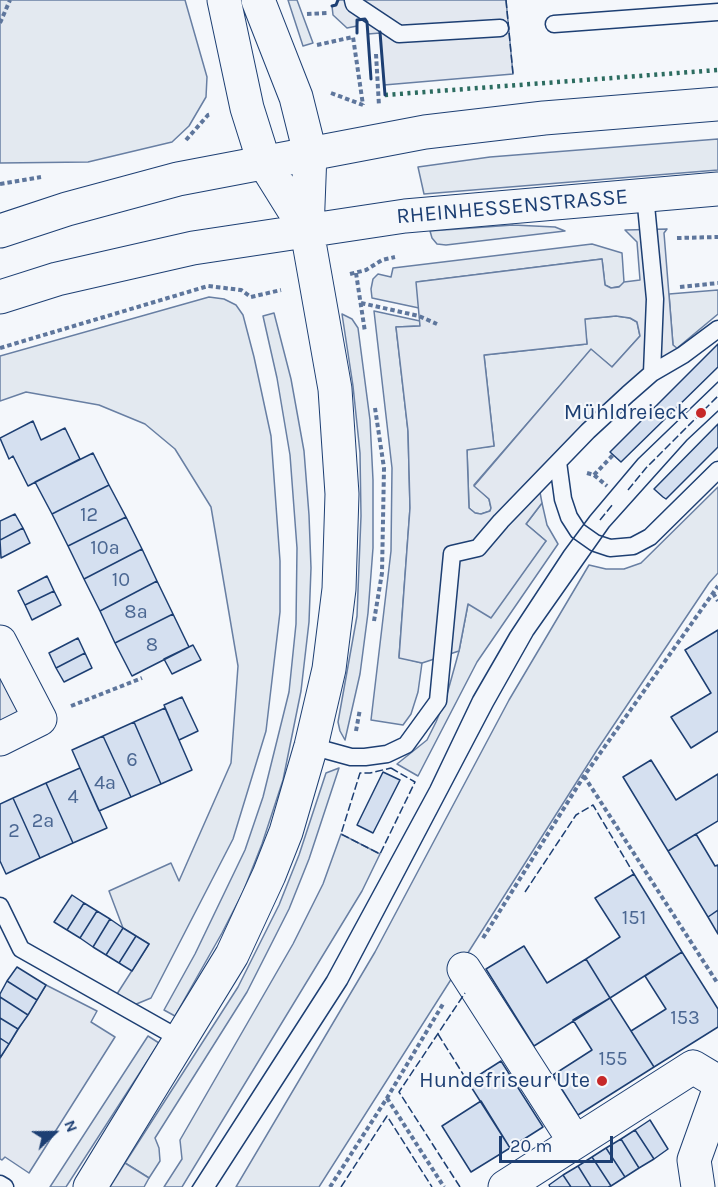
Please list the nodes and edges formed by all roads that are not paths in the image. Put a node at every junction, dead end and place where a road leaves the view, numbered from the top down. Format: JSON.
{"nodes":[{"id":1,"x":224,"y":0,"type":"edge"},
{"id":2,"x":258,"y":0,"type":"edge"},
{"id":3,"x":353,"y":0,"type":"edge"},
{"id":4,"x":718,"y":12,"type":"edge"},
{"id":5,"x":554,"y":24,"type":"dead end"},
{"id":6,"x":500,"y":28,"type":"dead end"},
{"id":7,"x":718,"y":104,"type":"edge"},
{"id":8,"x":310,"y":153,"type":"junction"},
{"id":9,"x":264,"y":162,"type":"junction"},
{"id":10,"x":718,"y":189,"type":"edge"},
{"id":11,"x":645,"y":195,"type":"junction"},
{"id":12,"x":0,"y":231,"type":"edge"},
{"id":13,"x":308,"y":231,"type":"junction"},
{"id":14,"x":0,"y":297,"type":"edge"},
{"id":15,"x":718,"y":329,"type":"edge"},
{"id":16,"x":652,"y":372,"type":"junction"},
{"id":17,"x":558,"y":462,"type":"junction"},
{"id":18,"x":718,"y":470,"type":"edge"},
{"id":19,"x":0,"y":642,"type":"edge"},
{"id":20,"x":0,"y":739,"type":"edge"},
{"id":21,"x":310,"y":746,"type":"junction"},
{"id":22,"x":0,"y":906,"type":"edge"},
{"id":23,"x":464,"y":969,"type":"road end"},
{"id":24,"x":182,"y":1040,"type":"junction"},
{"id":25,"x":718,"y":1082,"type":"edge"},
{"id":26,"x":718,"y":1093,"type":"edge"},
{"id":27,"x":575,"y":1142,"type":"junction"},
{"id":28,"x":0,"y":1184,"type":"edge"},
{"id":29,"x":5,"y":1187,"type":"edge"},
{"id":30,"x":90,"y":1187,"type":"edge"},
{"id":31,"x":505,"y":1187,"type":"edge"},
{"id":32,"x":698,"y":1187,"type":"edge"}],
"edges":[{"from":1,"to":9,"type":"street"},
{"from":2,"to":8,"type":"street"},
{"from":3,"to":6,"type":"lane"},
{"from":4,"to":5,"type":"lane"},
{"from":7,"to":8,"type":"street"},
{"from":8,"to":9,"type":"street"},
{"from":8,"to":13,"type":"street"},
{"from":9,"to":12,"type":"street"},
{"from":9,"to":13,"type":"street"},
{"from":10,"to":11,"type":"street","name":"RHEINHESSENSTRASSE"},
{"from":11,"to":13,"type":"street","name":"RHEINHESSENSTRASSE"},
{"from":11,"to":16,"type":"lane"},
{"from":13,"to":14,"type":"street","name":"RHEINHESSENSTRASSE"},
{"from":13,"to":21,"type":"street"},
{"from":15,"to":16,"type":"lane"},
{"from":16,"to":17,"type":"lane"},
{"from":17,"to":18,"type":"lane"},
{"from":17,"to":21,"type":"lane"},
{"from":19,"to":20,"type":"street"},
{"from":21,"to":24,"type":"street"},
{"from":22,"to":24,"type":"lane"},
{"from":23,"to":27,"type":"street"},
{"from":24,"to":30,"type":"street"},
{"from":25,"to":27,"type":"street"},
{"from":26,"to":32,"type":"street"},
{"from":27,"to":31,"type":"street"},
{"from":28,"to":29,"type":"lane"}]}
